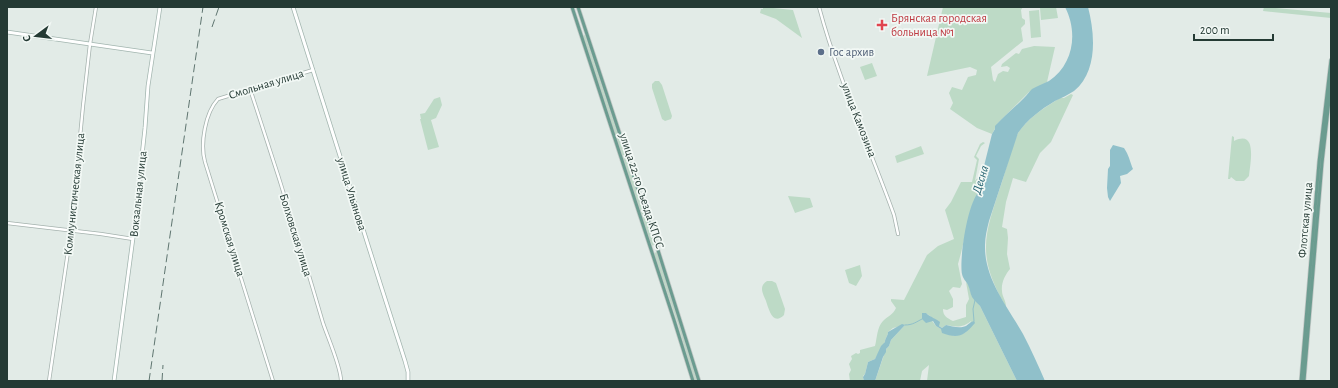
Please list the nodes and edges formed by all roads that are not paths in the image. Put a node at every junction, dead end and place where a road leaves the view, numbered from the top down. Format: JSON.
{"nodes":[{"id":1,"x":96,"y":7,"type":"edge"},
{"id":2,"x":160,"y":7,"type":"edge"},
{"id":3,"x":293,"y":7,"type":"edge"},
{"id":4,"x":572,"y":7,"type":"edge"},
{"id":5,"x":578,"y":7,"type":"edge"},
{"id":6,"x":819,"y":7,"type":"edge"},
{"id":7,"x":585,"y":29,"type":"junction"},
{"id":8,"x":579,"y":31,"type":"junction"},
{"id":9,"x":7,"y":32,"type":"edge"},
{"id":10,"x":90,"y":44,"type":"junction"},
{"id":11,"x":152,"y":53,"type":"junction"},
{"id":12,"x":1331,"y":60,"type":"edge"},
{"id":13,"x":313,"y":70,"type":"junction"},
{"id":14,"x":1331,"y":83,"type":"edge"},
{"id":15,"x":250,"y":89,"type":"junction"},
{"id":16,"x":219,"y":98,"type":"joint"},
{"id":17,"x":7,"y":223,"type":"edge"},
{"id":18,"x":71,"y":231,"type":"junction"},
{"id":19,"x":898,"y":234,"type":"dead end"},
{"id":20,"x":133,"y":240,"type":"junction"},
{"id":21,"x":657,"y":247,"type":"junction"},
{"id":22,"x":651,"y":248,"type":"junction"},
{"id":23,"x":49,"y":381,"type":"edge"},
{"id":24,"x":114,"y":381,"type":"edge"},
{"id":25,"x":273,"y":381,"type":"edge"},
{"id":26,"x":341,"y":381,"type":"edge"},
{"id":27,"x":408,"y":381,"type":"edge"},
{"id":28,"x":693,"y":381,"type":"edge"},
{"id":29,"x":698,"y":381,"type":"edge"},
{"id":30,"x":1301,"y":381,"type":"edge"},
{"id":31,"x":1304,"y":381,"type":"edge"}],
"edges":[{"from":1,"to":10,"type":"street","name":"Коммунистическая улица"},
{"from":2,"to":11,"type":"main road","name":"Вокзальная улица"},
{"from":3,"to":13,"type":"main road","name":"улица Ульянова"},
{"from":4,"to":8,"type":"main road","name":"улица 22-го Съезда КПСС"},
{"from":5,"to":7,"type":"main road","name":"улица 22-го Съезда КПСС"},
{"from":6,"to":19,"type":"street","name":"улица Камозина"},
{"from":7,"to":8,"type":"main road"},
{"from":7,"to":21,"type":"main road","name":"улица 22-го Съезда КПСС"},
{"from":8,"to":22,"type":"main road","name":"улица 22-го Съезда КПСС"},
{"from":9,"to":10,"type":"main road"},
{"from":10,"to":11,"type":"main road"},
{"from":10,"to":18,"type":"street","name":"Коммунистическая улица"},
{"from":11,"to":20,"type":"main road","name":"Вокзальная улица"},
{"from":12,"to":30,"type":"main road","name":"Флотская улица"},
{"from":13,"to":15,"type":"street","name":"Смольная улица"},
{"from":13,"to":27,"type":"main road","name":"улица Ульянова"},
{"from":14,"to":31,"type":"main road","name":"Флотская улица"},
{"from":15,"to":16,"type":"street","name":"Смольная улица"},
{"from":15,"to":26,"type":"street","name":"Болховская улица"},
{"from":16,"to":25,"type":"street","name":"Кромская улица"},
{"from":17,"to":18,"type":"street"},
{"from":18,"to":20,"type":"street"},
{"from":18,"to":23,"type":"street","name":"Коммунистическая улица"},
{"from":20,"to":24,"type":"main road","name":"Вокзальная улица"},
{"from":21,"to":22,"type":"main road"},
{"from":21,"to":29,"type":"main road","name":"улица 22-го Съезда КПСС"},
{"from":22,"to":28,"type":"main road","name":"улица 22-го Съезда КПСС"}]}
